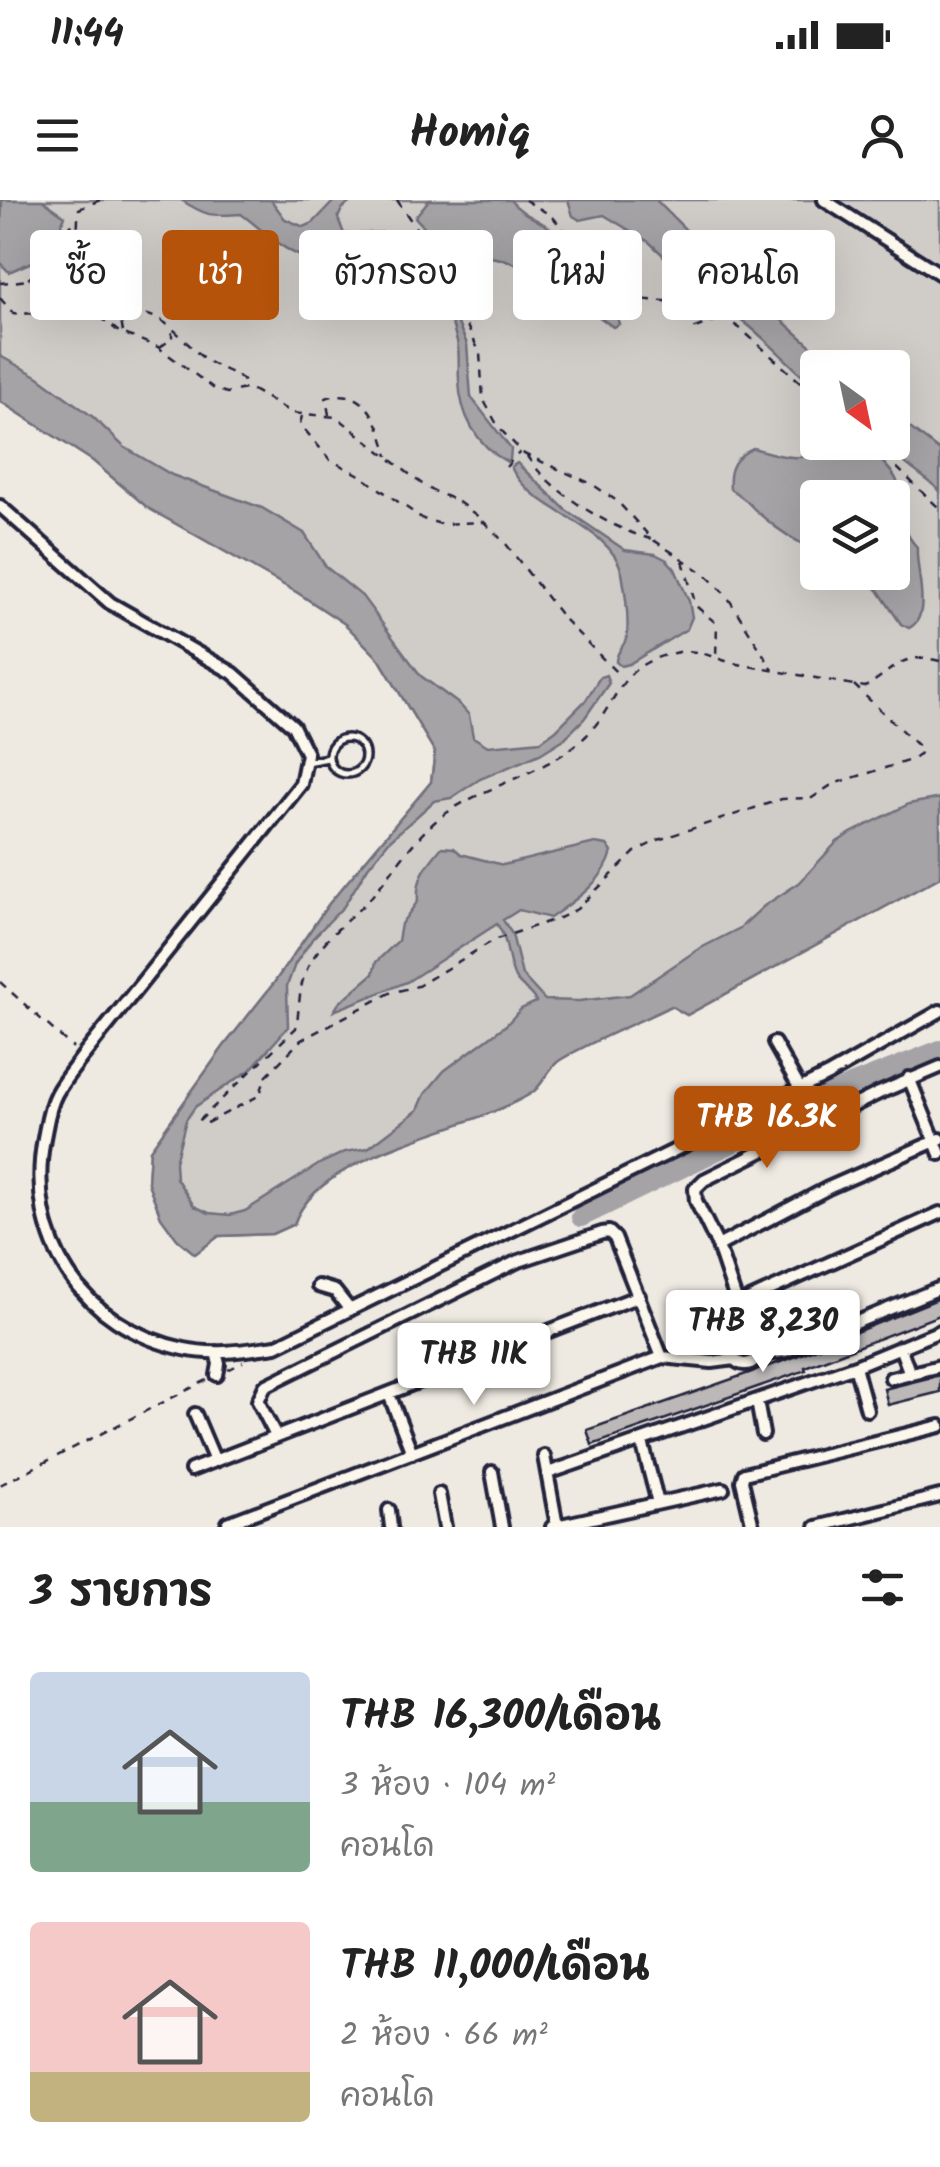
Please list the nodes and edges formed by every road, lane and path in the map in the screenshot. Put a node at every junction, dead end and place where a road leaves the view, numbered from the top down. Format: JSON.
{"nodes":[{"id":1,"x":100,"y":200,"type":"edge"},
{"id":2,"x":397,"y":200,"type":"edge"},
{"id":3,"x":525,"y":200,"type":"edge"},
{"id":4,"x":824,"y":200,"type":"edge"},
{"id":5,"x":77,"y":222,"type":"junction"},
{"id":6,"x":77,"y":230,"type":"edge"},
{"id":7,"x":940,"y":274,"type":"edge"},
{"id":8,"x":27,"y":280,"type":"junction"},
{"id":9,"x":30,"y":280,"type":"edge"},
{"id":10,"x":0,"y":283,"type":"edge"},
{"id":11,"x":0,"y":298,"type":"edge"},
{"id":12,"x":662,"y":301,"type":"edge"},
{"id":13,"x":142,"y":313,"type":"edge"},
{"id":14,"x":30,"y":314,"type":"edge"},
{"id":15,"x":105,"y":320,"type":"edge"},
{"id":16,"x":121,"y":320,"type":"edge"},
{"id":17,"x":689,"y":320,"type":"edge"},
{"id":18,"x":716,"y":320,"type":"edge"},
{"id":19,"x":727,"y":320,"type":"edge"},
{"id":20,"x":172,"y":330,"type":"dead end"},
{"id":21,"x":123,"y":334,"type":"junction"},
{"id":22,"x":158,"y":348,"type":"junction"},
{"id":23,"x":800,"y":382,"type":"edge"},
{"id":24,"x":249,"y":388,"type":"junction"},
{"id":25,"x":303,"y":413,"type":"junction"},
{"id":26,"x":329,"y":416,"type":"junction"},
{"id":27,"x":521,"y":451,"type":"junction"},
{"id":28,"x":527,"y":456,"type":"junction"},
{"id":29,"x":388,"y":458,"type":"junction"},
{"id":30,"x":891,"y":460,"type":"edge"},
{"id":31,"x":507,"y":466,"type":"dead end"},
{"id":32,"x":0,"y":506,"type":"edge"},
{"id":33,"x":940,"y":508,"type":"edge"},
{"id":34,"x":484,"y":522,"type":"junction"},
{"id":35,"x":652,"y":540,"type":"junction"},
{"id":36,"x":682,"y":558,"type":"junction"},
{"id":37,"x":715,"y":658,"type":"junction"},
{"id":38,"x":940,"y":661,"type":"edge"},
{"id":39,"x":773,"y":670,"type":"junction"},
{"id":40,"x":624,"y":679,"type":"junction"},
{"id":41,"x":854,"y":686,"type":"junction"},
{"id":42,"x":329,"y":758,"type":"junction"},
{"id":43,"x":306,"y":762,"type":"junction"},
{"id":44,"x":0,"y":982,"type":"edge"},
{"id":45,"x":940,"y":1011,"type":"edge"},
{"id":46,"x":774,"y":1043,"type":"dead end"},
{"id":47,"x":83,"y":1056,"type":"junction"},
{"id":48,"x":940,"y":1067,"type":"edge"},
{"id":49,"x":909,"y":1078,"type":"junction"},
{"id":50,"x":800,"y":1089,"type":"junction"},
{"id":51,"x":938,"y":1140,"type":"edge"},
{"id":52,"x":940,"y":1154,"type":"edge"},
{"id":53,"x":940,"y":1212,"type":"edge"},
{"id":54,"x":718,"y":1246,"type":"junction"},
{"id":55,"x":318,"y":1286,"type":"dead end"},
{"id":56,"x":940,"y":1288,"type":"edge"},
{"id":57,"x":639,"y":1296,"type":"junction"},
{"id":58,"x":739,"y":1304,"type":"junction"},
{"id":59,"x":350,"y":1310,"type":"junction"},
{"id":60,"x":940,"y":1331,"type":"edge"},
{"id":61,"x":748,"y":1336,"type":"junction"},
{"id":62,"x":900,"y":1347,"type":"junction"},
{"id":63,"x":216,"y":1352,"type":"junction"},
{"id":64,"x":757,"y":1356,"type":"junction"},
{"id":65,"x":662,"y":1358,"type":"junction"},
{"id":66,"x":735,"y":1359,"type":"junction"},
{"id":67,"x":246,"y":1361,"type":"dead end"},
{"id":68,"x":856,"y":1366,"type":"junction"},
{"id":69,"x":940,"y":1366,"type":"edge"},
{"id":70,"x":910,"y":1374,"type":"junction"},
{"id":71,"x":217,"y":1375,"type":"junction"},
{"id":72,"x":891,"y":1378,"type":"dead end"},
{"id":73,"x":389,"y":1394,"type":"junction"},
{"id":74,"x":757,"y":1401,"type":"junction"},
{"id":75,"x":867,"y":1410,"type":"dead end"},
{"id":76,"x":194,"y":1414,"type":"dead end"},
{"id":77,"x":940,"y":1426,"type":"edge"},
{"id":78,"x":763,"y":1434,"type":"dead end"},
{"id":79,"x":276,"y":1436,"type":"junction"},
{"id":80,"x":642,"y":1442,"type":"junction"},
{"id":81,"x":412,"y":1453,"type":"junction"},
{"id":82,"x":544,"y":1456,"type":"dead end"},
{"id":83,"x":215,"y":1461,"type":"junction"},
{"id":84,"x":191,"y":1470,"type":"dead end"},
{"id":85,"x":492,"y":1472,"type":"dead end"},
{"id":86,"x":548,"y":1473,"type":"junction"},
{"id":87,"x":0,"y":1484,"type":"edge"},
{"id":88,"x":723,"y":1488,"type":"dead end"},
{"id":89,"x":440,"y":1494,"type":"dead end"},
{"id":90,"x":940,"y":1496,"type":"edge"},
{"id":91,"x":658,"y":1503,"type":"junction"},
{"id":92,"x":388,"y":1510,"type":"dead end"},
{"id":93,"x":228,"y":1523,"type":"dead end"},
{"id":94,"x":555,"y":1526,"type":"edge"},
{"id":95,"x":391,"y":1527,"type":"edge"},
{"id":96,"x":445,"y":1527,"type":"edge"},
{"id":97,"x":502,"y":1527,"type":"edge"},
{"id":98,"x":753,"y":1527,"type":"edge"},
{"id":99,"x":816,"y":1527,"type":"edge"}],
"edges":[{"from":1,"to":5,"type":"path"},
{"from":2,"to":27,"type":"path"},
{"from":3,"to":12,"type":"path"},
{"from":4,"to":7,"type":"street"},
{"from":5,"to":6,"type":"path"},
{"from":5,"to":8,"type":"path"},
{"from":8,"to":9,"type":"path"},
{"from":8,"to":10,"type":"path"},
{"from":11,"to":14,"type":"path"},
{"from":13,"to":24,"type":"path"},
{"from":15,"to":21,"type":"path"},
{"from":16,"to":21,"type":"path"},
{"from":17,"to":18,"type":"path"},
{"from":19,"to":23,"type":"path"},
{"from":20,"to":22,"type":"path"},
{"from":21,"to":22,"type":"path"},
{"from":22,"to":24,"type":"path"},
{"from":24,"to":25,"type":"path"},
{"from":25,"to":26,"type":"path"},
{"from":25,"to":34,"type":"path"},
{"from":26,"to":29,"type":"path"},
{"from":26,"to":29,"type":"path"},
{"from":27,"to":28,"type":"path"},
{"from":27,"to":31,"type":"path"},
{"from":28,"to":35,"type":"path"},
{"from":28,"to":35,"type":"path"},
{"from":29,"to":34,"type":"path"},
{"from":30,"to":33,"type":"path"},
{"from":32,"to":43,"type":"street"},
{"from":34,"to":40,"type":"path"},
{"from":35,"to":36,"type":"path"},
{"from":36,"to":37,"type":"path"},
{"from":36,"to":39,"type":"path"},
{"from":37,"to":39,"type":"path"},
{"from":37,"to":40,"type":"path"},
{"from":38,"to":41,"type":"path"},
{"from":39,"to":41,"type":"path"},
{"from":40,"to":41,"type":"path"},
{"from":42,"to":42,"type":"lane"},
{"from":42,"to":43,"type":"lane"},
{"from":43,"to":47,"type":"street"},
{"from":44,"to":47,"type":"path"},
{"from":45,"to":50,"type":"street"},
{"from":46,"to":50,"type":"street"},
{"from":47,"to":63,"type":"street"},
{"from":48,"to":49,"type":"street"},
{"from":49,"to":51,"type":"street"},
{"from":49,"to":54,"type":"street"},
{"from":50,"to":59,"type":"street"},
{"from":51,"to":52,"type":"street"},
{"from":51,"to":54,"type":"street"},
{"from":53,"to":58,"type":"street"},
{"from":54,"to":58,"type":"street"},
{"from":55,"to":59,"type":"street"},
{"from":56,"to":64,"type":"street"},
{"from":57,"to":65,"type":"street"},
{"from":57,"to":73,"type":"street"},
{"from":57,"to":79,"type":"street"},
{"from":58,"to":61,"type":"street"},
{"from":59,"to":63,"type":"street"},
{"from":60,"to":62,"type":"street"},
{"from":61,"to":64,"type":"street"},
{"from":61,"to":66,"type":"street"},
{"from":62,"to":68,"type":"street"},
{"from":62,"to":70,"type":"street"},
{"from":63,"to":71,"type":"street"},
{"from":64,"to":66,"type":"street"},
{"from":65,"to":66,"type":"street"},
{"from":65,"to":81,"type":"street"},
{"from":67,"to":71,"type":"path"},
{"from":68,"to":74,"type":"street"},
{"from":68,"to":75,"type":"street"},
{"from":69,"to":70,"type":"street"},
{"from":70,"to":72,"type":"street"},
{"from":71,"to":87,"type":"path"},
{"from":73,"to":79,"type":"street"},
{"from":73,"to":81,"type":"street"},
{"from":74,"to":78,"type":"street"},
{"from":74,"to":80,"type":"street"},
{"from":76,"to":83,"type":"street"},
{"from":77,"to":98,"type":"street"},
{"from":79,"to":83,"type":"street"},
{"from":80,"to":86,"type":"street"},
{"from":80,"to":91,"type":"street"},
{"from":81,"to":93,"type":"street"},
{"from":82,"to":86,"type":"street"},
{"from":83,"to":84,"type":"street"},
{"from":85,"to":97,"type":"street"},
{"from":86,"to":94,"type":"street"},
{"from":88,"to":91,"type":"street"},
{"from":89,"to":96,"type":"street"},
{"from":90,"to":99,"type":"street"},
{"from":91,"to":94,"type":"street"},
{"from":92,"to":95,"type":"street"}]}
